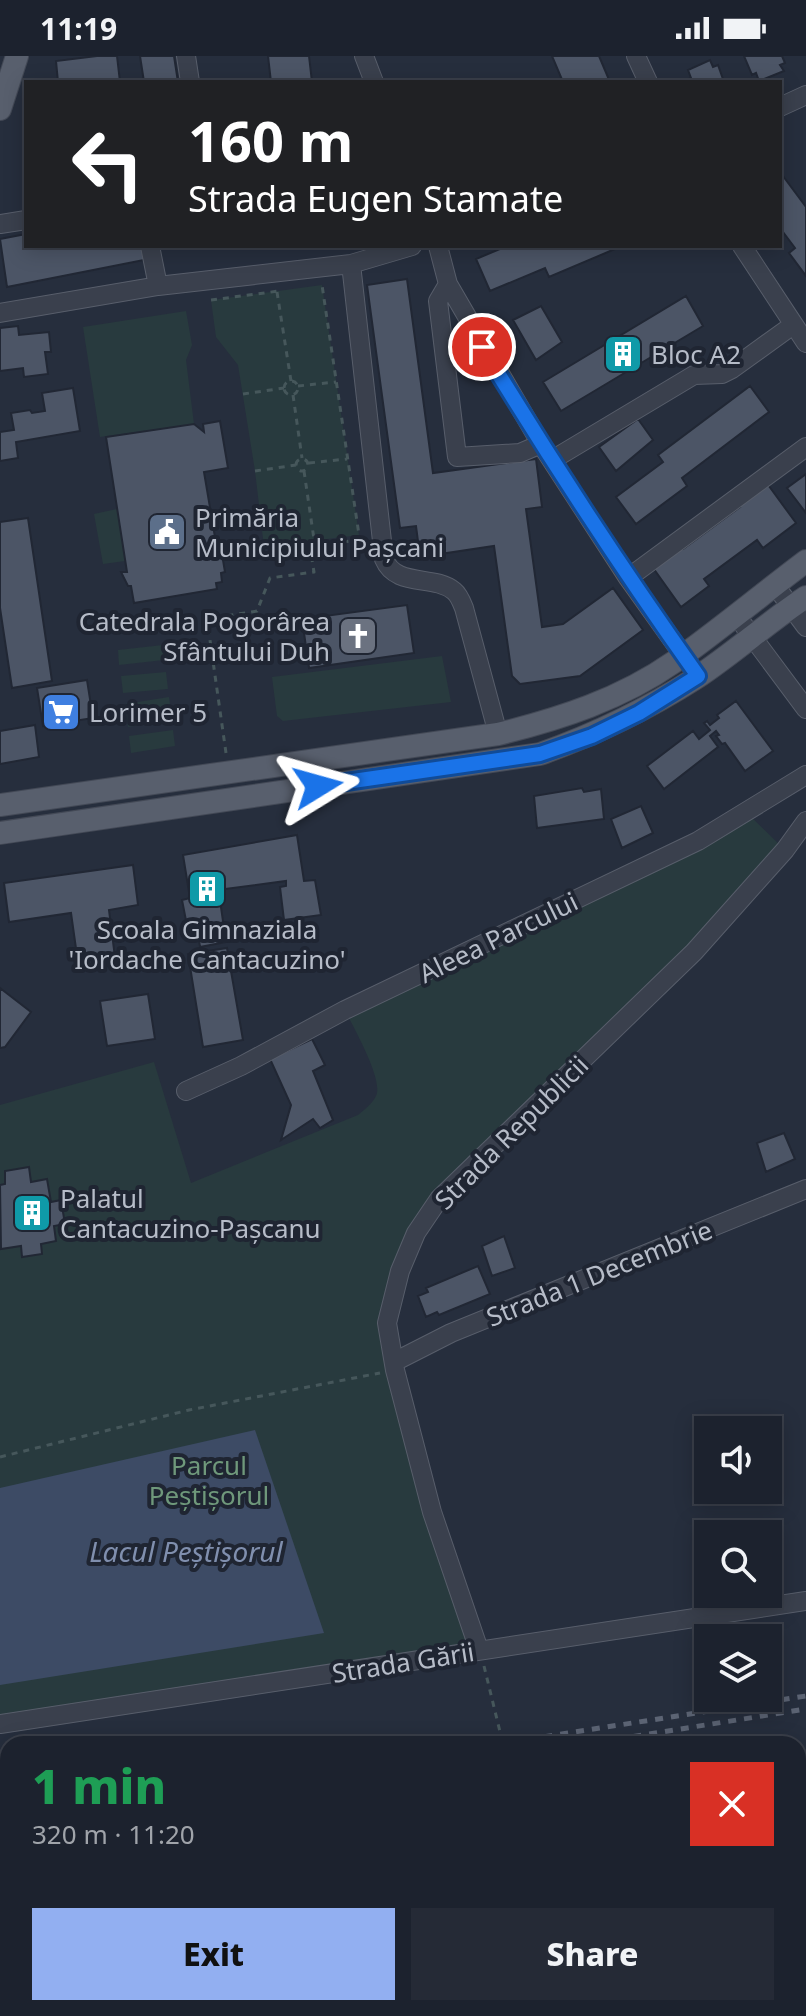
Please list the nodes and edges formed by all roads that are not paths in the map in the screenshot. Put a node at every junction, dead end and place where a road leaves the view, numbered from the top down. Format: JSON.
{"nodes":[{"id":1,"x":17,"y":56,"type":"edge"},
{"id":2,"x":186,"y":56,"type":"edge"},
{"id":3,"x":364,"y":56,"type":"edge"},
{"id":4,"x":636,"y":56,"type":"edge"},
{"id":5,"x":190,"y":80,"type":"edge"},
{"id":6,"x":373,"y":80,"type":"edge"},
{"id":7,"x":647,"y":80,"type":"edge"},
{"id":8,"x":806,"y":95,"type":"edge"},
{"id":9,"x":782,"y":106,"type":"edge"},
{"id":10,"x":0,"y":109,"type":"edge"},
{"id":11,"x":24,"y":220,"type":"edge"},
{"id":12,"x":0,"y":224,"type":"edge"},
{"id":13,"x":150,"y":248,"type":"edge"},
{"id":14,"x":405,"y":248,"type":"edge"},
{"id":15,"x":439,"y":248,"type":"edge"},
{"id":16,"x":743,"y":248,"type":"edge"},
{"id":17,"x":351,"y":264,"type":"junction"},
{"id":18,"x":448,"y":284,"type":"junction"},
{"id":19,"x":158,"y":286,"type":"junction"},
{"id":20,"x":0,"y":313,"type":"edge"},
{"id":21,"x":793,"y":325,"type":"junction"},
{"id":22,"x":806,"y":343,"type":"edge"},
{"id":23,"x":541,"y":444,"type":"junction"},
{"id":24,"x":806,"y":447,"type":"edge"},
{"id":25,"x":552,"y":460,"type":"junction"},
{"id":26,"x":806,"y":561,"type":"edge"},
{"id":27,"x":628,"y":578,"type":"junction"},
{"id":28,"x":774,"y":584,"type":"junction"},
{"id":29,"x":798,"y":602,"type":"edge"},
{"id":30,"x":736,"y":615,"type":"junction"},
{"id":31,"x":806,"y":627,"type":"edge"},
{"id":32,"x":752,"y":636,"type":"junction"},
{"id":33,"x":683,"y":655,"type":"junction"},
{"id":34,"x":698,"y":676,"type":"junction"},
{"id":35,"x":806,"y":709,"type":"edge"},
{"id":36,"x":498,"y":734,"type":"junction"},
{"id":37,"x":342,"y":756,"type":"junction"},
{"id":38,"x":806,"y":775,"type":"edge"},
{"id":39,"x":346,"y":782,"type":"junction"},
{"id":40,"x":0,"y":805,"type":"edge"},
{"id":41,"x":806,"y":821,"type":"edge"},
{"id":42,"x":0,"y":833,"type":"edge"},
{"id":43,"x":186,"y":1091,"type":"dead end"},
{"id":44,"x":806,"y":1189,"type":"edge"},
{"id":45,"x":394,"y":1366,"type":"junction"},
{"id":46,"x":806,"y":1601,"type":"edge"},
{"id":47,"x":479,"y":1650,"type":"junction"},
{"id":48,"x":0,"y":1724,"type":"edge"}],
"edges":[{"from":1,"to":10,"type":"main road"},
{"from":2,"to":5,"type":"street"},
{"from":3,"to":6,"type":"street"},
{"from":4,"to":7,"type":"street"},
{"from":8,"to":9,"type":"street"},
{"from":11,"to":12,"type":"street"},
{"from":13,"to":19,"type":"street"},
{"from":14,"to":17,"type":"street"},
{"from":15,"to":18,"type":"street"},
{"from":16,"to":21,"type":"street"},
{"from":17,"to":19,"type":"street"},
{"from":17,"to":36,"type":"street"},
{"from":18,"to":23,"type":"street"},
{"from":18,"to":23,"type":"street"},
{"from":19,"to":20,"type":"street"},
{"from":21,"to":22,"type":"street"},
{"from":21,"to":25,"type":"street"},
{"from":23,"to":25,"type":"street"},
{"from":24,"to":27,"type":"street"},
{"from":25,"to":27,"type":"street"},
{"from":26,"to":28,"type":"main road"},
{"from":27,"to":33,"type":"street"},
{"from":28,"to":29,"type":"street"},
{"from":28,"to":30,"type":"main road"},
{"from":29,"to":31,"type":"street"},
{"from":29,"to":32,"type":"main road"},
{"from":30,"to":32,"type":"street"},
{"from":30,"to":33,"type":"main road"},
{"from":32,"to":34,"type":"main road"},
{"from":32,"to":35,"type":"street"},
{"from":33,"to":34,"type":"street"},
{"from":33,"to":36,"type":"main road"},
{"from":34,"to":39,"type":"main road"},
{"from":36,"to":37,"type":"main road"},
{"from":37,"to":39,"type":"main road"},
{"from":37,"to":40,"type":"main road"},
{"from":38,"to":43,"type":"street","name":"Aleea Parcului"},
{"from":39,"to":42,"type":"main road"},
{"from":41,"to":45,"type":"street","name":"Strada Republicii"},
{"from":44,"to":45,"type":"street","name":"Strada 1 Decembrie"},
{"from":45,"to":47,"type":"street","name":"Strada Republicii"},
{"from":46,"to":47,"type":"street","name":"Strada Gării"},
{"from":47,"to":48,"type":"street","name":"Strada Gării"}]}
